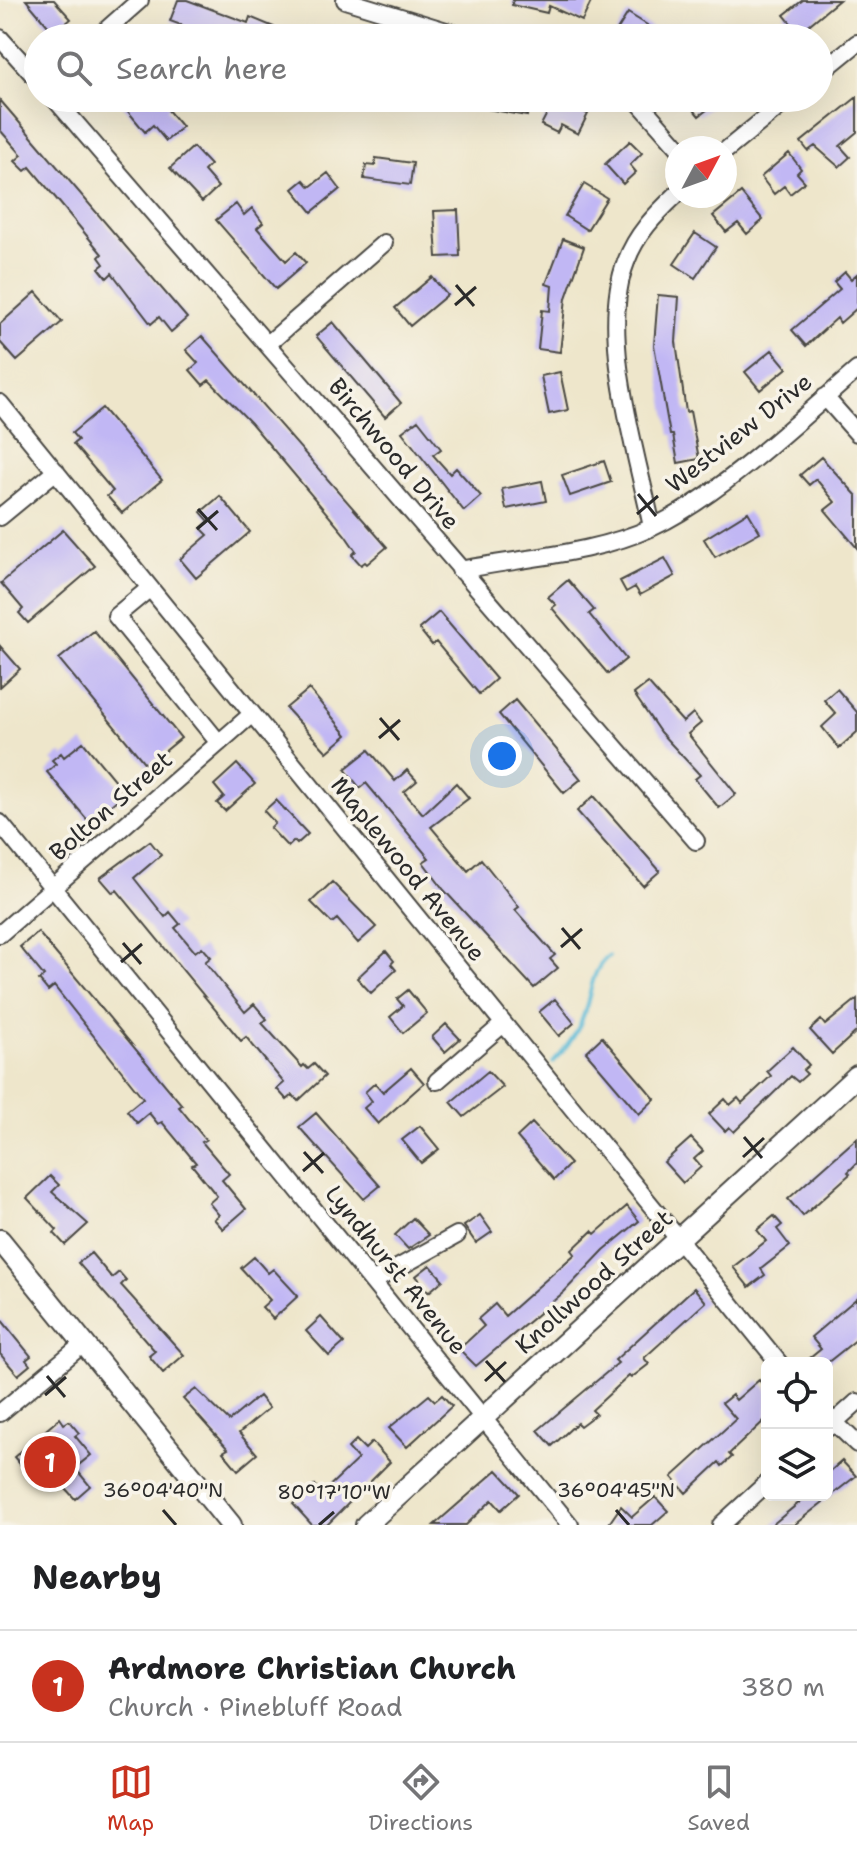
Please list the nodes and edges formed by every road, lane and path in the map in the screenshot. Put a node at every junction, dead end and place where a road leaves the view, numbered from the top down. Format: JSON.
{"nodes":[{"id":1,"x":140,"y":0,"type":"edge"},
{"id":2,"x":345,"y":0,"type":"edge"},
{"id":3,"x":113,"y":24,"type":"edge"},
{"id":4,"x":423,"y":24,"type":"edge"},
{"id":5,"x":0,"y":38,"type":"edge"},
{"id":6,"x":857,"y":43,"type":"edge"},
{"id":7,"x":833,"y":63,"type":"edge"},
{"id":8,"x":24,"y":65,"type":"edge"},
{"id":9,"x":66,"y":112,"type":"edge"},
{"id":10,"x":647,"y":112,"type":"edge"},
{"id":11,"x":773,"y":112,"type":"edge"},
{"id":12,"x":668,"y":136,"type":"edge"},
{"id":13,"x":737,"y":141,"type":"edge"},
{"id":14,"x":665,"y":206,"type":"edge"},
{"id":15,"x":384,"y":243,"type":"dead end"},
{"id":16,"x":269,"y":343,"type":"junction"},
{"id":17,"x":857,"y":370,"type":"edge"},
{"id":18,"x":825,"y":397,"type":"junction"},
{"id":19,"x":0,"y":403,"type":"edge"},
{"id":20,"x":857,"y":433,"type":"edge"},
{"id":21,"x":56,"y":471,"type":"junction"},
{"id":22,"x":0,"y":517,"type":"edge"},
{"id":23,"x":652,"y":527,"type":"junction"},
{"id":24,"x":460,"y":570,"type":"junction"},
{"id":25,"x":150,"y":588,"type":"junction"},
{"id":26,"x":252,"y":714,"type":"junction"},
{"id":27,"x":219,"y":743,"type":"junction"},
{"id":28,"x":0,"y":823,"type":"edge"},
{"id":29,"x":696,"y":841,"type":"dead end"},
{"id":30,"x":54,"y":889,"type":"junction"},
{"id":31,"x":0,"y":934,"type":"edge"},
{"id":32,"x":502,"y":1025,"type":"junction"},
{"id":33,"x":857,"y":1076,"type":"edge"},
{"id":34,"x":437,"y":1081,"type":"dead end"},
{"id":35,"x":457,"y":1235,"type":"dead end"},
{"id":36,"x":0,"y":1240,"type":"edge"},
{"id":37,"x":679,"y":1240,"type":"junction"},
{"id":38,"x":374,"y":1281,"type":"junction"},
{"id":39,"x":83,"y":1344,"type":"junction"},
{"id":40,"x":774,"y":1357,"type":"edge"},
{"id":41,"x":857,"y":1402,"type":"edge"},
{"id":42,"x":0,"y":1413,"type":"edge"},
{"id":43,"x":484,"y":1417,"type":"junction"},
{"id":44,"x":833,"y":1419,"type":"edge"},
{"id":45,"x":833,"y":1425,"type":"edge"},
{"id":46,"x":857,"y":1444,"type":"edge"},
{"id":47,"x":761,"y":1488,"type":"edge"},
{"id":48,"x":231,"y":1525,"type":"edge"},
{"id":49,"x":366,"y":1525,"type":"edge"},
{"id":50,"x":570,"y":1525,"type":"edge"},
{"id":51,"x":721,"y":1525,"type":"edge"}],
"edges":[{"from":1,"to":3,"type":"street"},
{"from":2,"to":4,"type":"street"},
{"from":5,"to":8,"type":"street"},
{"from":6,"to":7,"type":"street"},
{"from":9,"to":16,"type":"street","name":"Birchwood Drive"},
{"from":10,"to":12,"type":"street"},
{"from":11,"to":13,"type":"street"},
{"from":14,"to":23,"type":"street"},
{"from":15,"to":16,"type":"street"},
{"from":16,"to":24,"type":"street","name":"Birchwood Drive"},
{"from":17,"to":18,"type":"street","name":"Westview Drive"},
{"from":18,"to":20,"type":"street"},
{"from":18,"to":23,"type":"street","name":"Westview Drive"},
{"from":19,"to":21,"type":"street","name":"Maplewood Avenue"},
{"from":21,"to":22,"type":"street"},
{"from":21,"to":25,"type":"street","name":"Maplewood Avenue"},
{"from":23,"to":24,"type":"street","name":"Westview Drive"},
{"from":24,"to":29,"type":"street","name":"Birchwood Drive"},
{"from":25,"to":26,"type":"street","name":"Maplewood Avenue"},
{"from":25,"to":27,"type":"street"},
{"from":26,"to":27,"type":"street","name":"Bolton Street"},
{"from":26,"to":32,"type":"street","name":"Maplewood Avenue"},
{"from":27,"to":30,"type":"street","name":"Bolton Street"},
{"from":28,"to":30,"type":"street","name":"Lyndhurst Avenue"},
{"from":30,"to":31,"type":"street","name":"Bolton Street"},
{"from":30,"to":38,"type":"street","name":"Lyndhurst Avenue"},
{"from":32,"to":34,"type":"street"},
{"from":32,"to":37,"type":"street","name":"Maplewood Avenue"},
{"from":33,"to":37,"type":"main road","name":"Knollwood Street"},
{"from":35,"to":38,"type":"street"},
{"from":36,"to":39,"type":"main road"},
{"from":37,"to":40,"type":"street","name":"Maplewood Avenue"},
{"from":37,"to":43,"type":"main road","name":"Knollwood Street"},
{"from":38,"to":43,"type":"street","name":"Lyndhurst Avenue"},
{"from":39,"to":42,"type":"street"},
{"from":39,"to":48,"type":"main road"},
{"from":41,"to":44,"type":"street"},
{"from":43,"to":49,"type":"main road","name":"Knollwood Street"},
{"from":43,"to":50,"type":"street","name":"Lyndhurst Avenue"},
{"from":45,"to":46,"type":"street"},
{"from":47,"to":51,"type":"street"}]}
